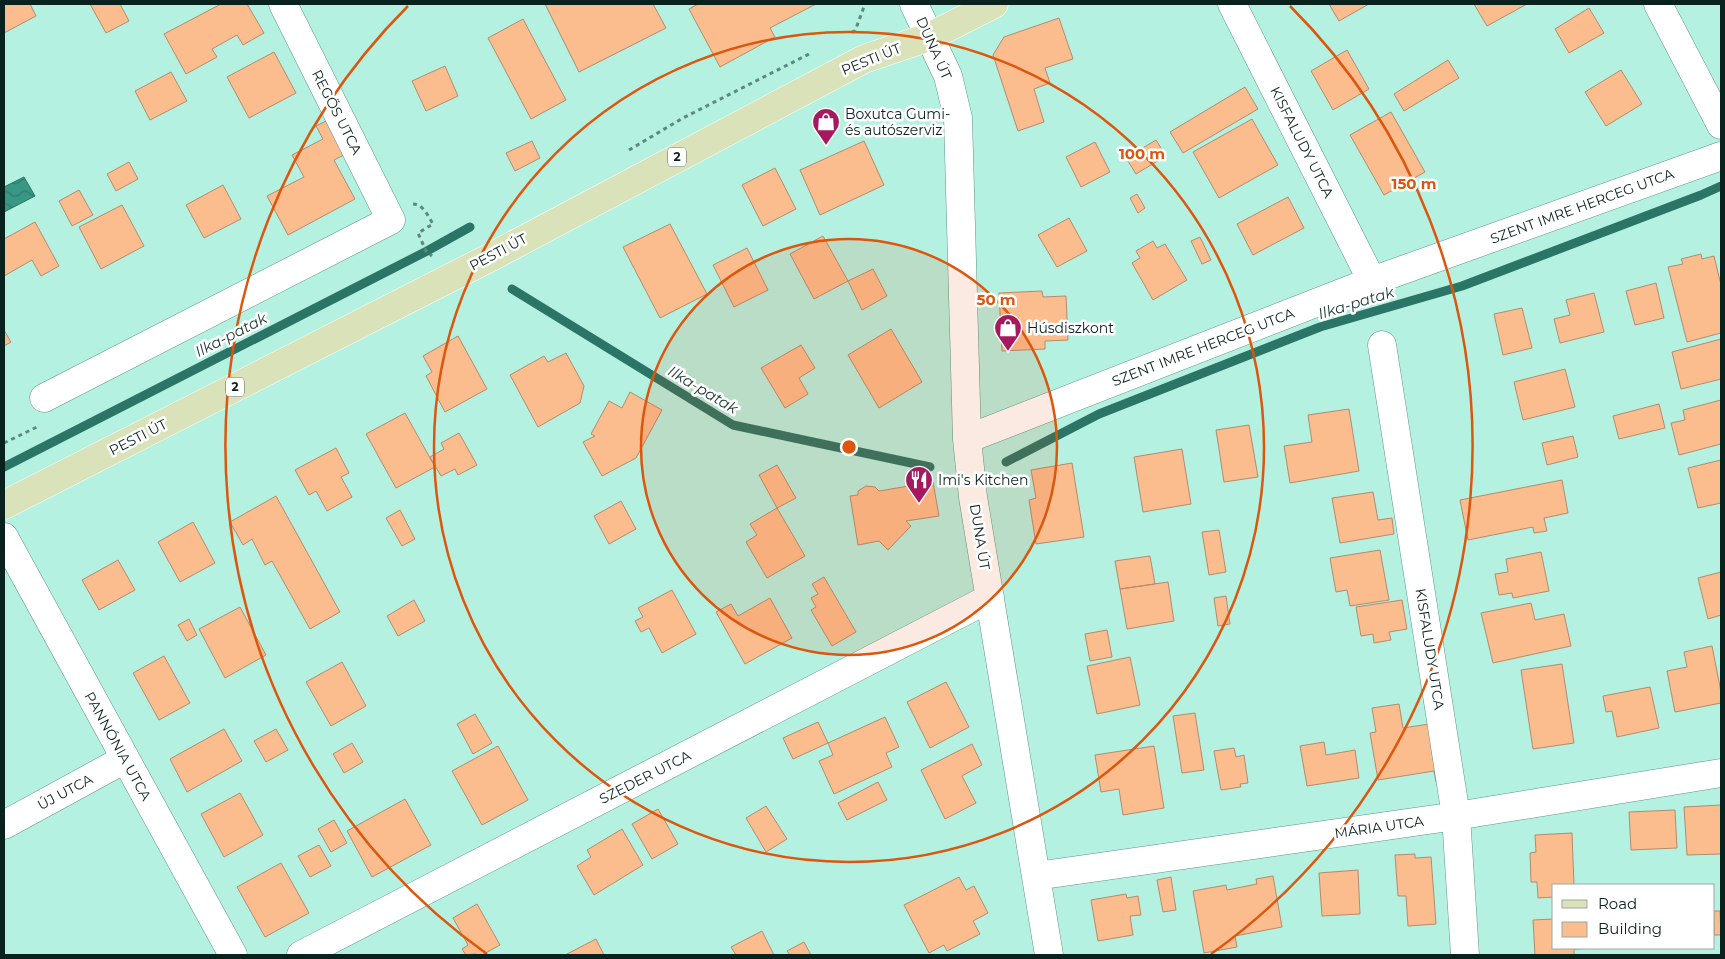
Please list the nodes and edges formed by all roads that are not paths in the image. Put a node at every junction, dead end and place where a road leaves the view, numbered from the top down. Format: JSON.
{"nodes":[{"id":1,"x":283,"y":4,"type":"edge"},
{"id":2,"x":914,"y":4,"type":"edge"},
{"id":3,"x":994,"y":4,"type":"edge"},
{"id":4,"x":1232,"y":4,"type":"edge"},
{"id":5,"x":1658,"y":4,"type":"edge"},
{"id":6,"x":928,"y":37,"type":"junction"},
{"id":7,"x":1721,"y":125,"type":"edge"},
{"id":8,"x":1721,"y":156,"type":"edge"},
{"id":9,"x":1372,"y":281,"type":"junction"},
{"id":10,"x":1382,"y":345,"type":"dead end"},
{"id":11,"x":44,"y":398,"type":"dead end"},
{"id":12,"x":969,"y":450,"type":"junction"},
{"id":13,"x":4,"y":505,"type":"edge"},
{"id":14,"x":4,"y":537,"type":"edge"},
{"id":15,"x":990,"y":598,"type":"junction"},
{"id":16,"x":126,"y":759,"type":"junction"},
{"id":17,"x":1721,"y":772,"type":"edge"},
{"id":18,"x":1456,"y":816,"type":"junction"},
{"id":19,"x":4,"y":825,"type":"edge"},
{"id":20,"x":1036,"y":876,"type":"junction"},
{"id":21,"x":233,"y":955,"type":"edge"},
{"id":22,"x":301,"y":955,"type":"edge"},
{"id":23,"x":1049,"y":955,"type":"edge"},
{"id":24,"x":1465,"y":955,"type":"edge"}],
"edges":[{"from":1,"to":11,"type":"street","name":"REGŐS UTCA"},
{"from":2,"to":6,"type":"street","name":"DUNA ÚT"},
{"from":3,"to":6,"type":"main road","name":"PESTI ÚT","number":"2"},
{"from":4,"to":9,"type":"street","name":"KISFALUDY UTCA"},
{"from":5,"to":7,"type":"street"},
{"from":6,"to":12,"type":"street","name":"DUNA ÚT"},
{"from":6,"to":13,"type":"main road","name":"PESTI ÚT","number":"2"},
{"from":8,"to":9,"type":"street","name":"SZENT IMRE HERCEG UTCA"},
{"from":9,"to":12,"type":"street","name":"SZENT IMRE HERCEG UTCA"},
{"from":10,"to":18,"type":"street","name":"KISFALUDY UTCA"},
{"from":12,"to":15,"type":"street","name":"DUNA ÚT"},
{"from":14,"to":16,"type":"street","name":"PANNÓNIA UTCA"},
{"from":15,"to":20,"type":"street","name":"DUNA ÚT"},
{"from":15,"to":22,"type":"street","name":"SZEDER UTCA"},
{"from":16,"to":19,"type":"street","name":"ÚJ UTCA"},
{"from":16,"to":21,"type":"street","name":"PANNÓNIA UTCA"},
{"from":17,"to":18,"type":"street","name":"MÁRIA UTCA"},
{"from":18,"to":20,"type":"street","name":"MÁRIA UTCA"},
{"from":18,"to":24,"type":"street","name":"KISFALUDY UTCA"},
{"from":20,"to":23,"type":"street","name":"DUNA ÚT"}]}
